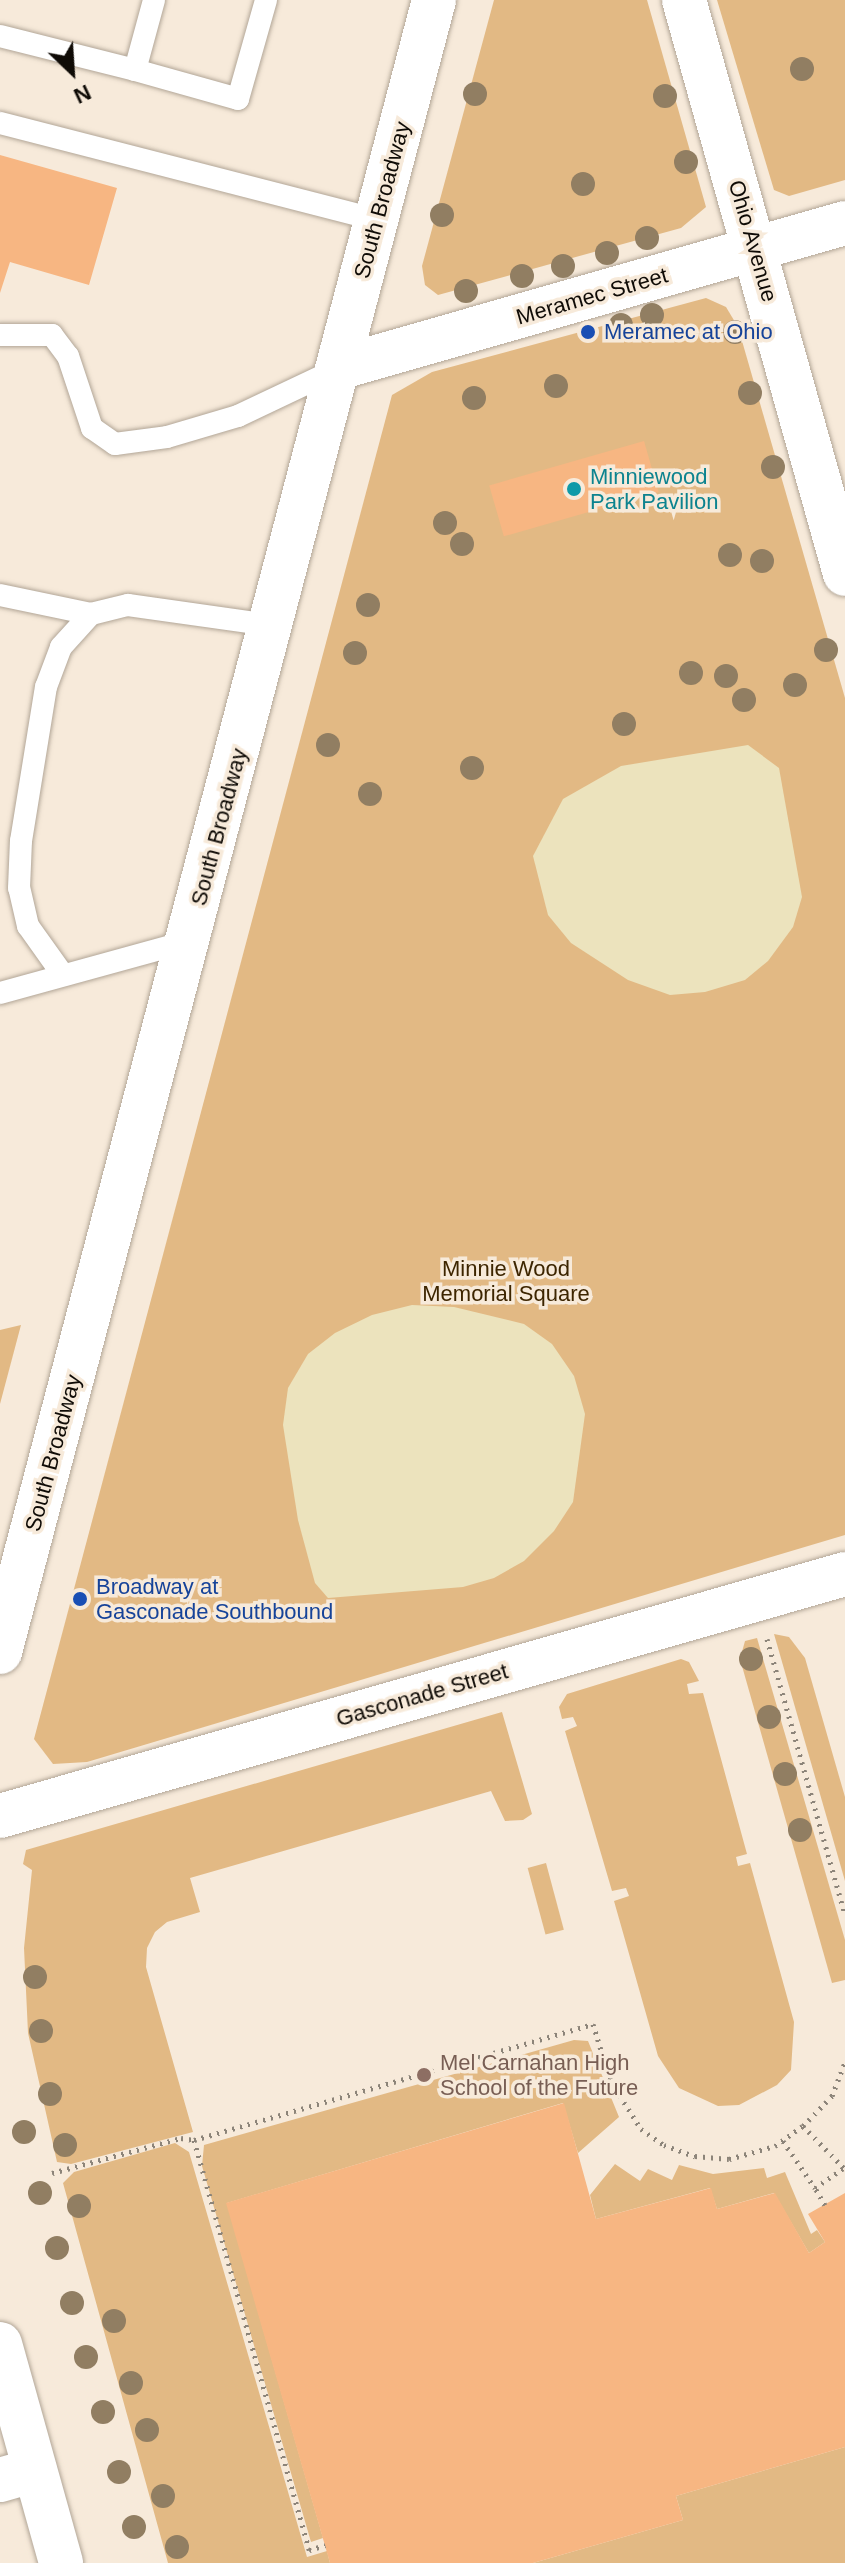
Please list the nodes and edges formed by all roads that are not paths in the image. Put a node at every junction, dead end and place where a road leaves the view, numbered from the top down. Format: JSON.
{"nodes":[{"id":1,"x":154,"y":0,"type":"edge"},
{"id":2,"x":266,"y":0,"type":"edge"},
{"id":3,"x":434,"y":0,"type":"edge"},
{"id":4,"x":684,"y":0,"type":"edge"},
{"id":5,"x":0,"y":36,"type":"edge"},
{"id":6,"x":135,"y":70,"type":"junction"},
{"id":7,"x":0,"y":123,"type":"edge"},
{"id":8,"x":377,"y":220,"type":"junction"},
{"id":9,"x":845,"y":223,"type":"edge"},
{"id":10,"x":756,"y":249,"type":"junction"},
{"id":11,"x":0,"y":335,"type":"edge"},
{"id":12,"x":338,"y":368,"type":"junction"},
{"id":13,"x":844,"y":568,"type":"edge"},
{"id":14,"x":0,"y":595,"type":"edge"},
{"id":15,"x":91,"y":614,"type":"junction"},
{"id":16,"x":271,"y":625,"type":"junction"},
{"id":17,"x":189,"y":941,"type":"junction"},
{"id":18,"x":63,"y":975,"type":"junction"},
{"id":19,"x":0,"y":993,"type":"edge"},
{"id":20,"x":845,"y":1574,"type":"edge"},
{"id":21,"x":0,"y":1652,"type":"edge"},
{"id":22,"x":0,"y":1816,"type":"edge"},
{"id":23,"x":3,"y":2368,"type":"edge"},
{"id":24,"x":18,"y":2475,"type":"edge"},
{"id":25,"x":61,"y":2563,"type":"edge"}],
"edges":[{"from":1,"to":6,"type":"lane"},
{"from":2,"to":6,"type":"lane"},
{"from":3,"to":8,"type":"street","name":"South Broadway"},
{"from":4,"to":10,"type":"street","name":"Ohio Avenue"},
{"from":5,"to":6,"type":"lane"},
{"from":7,"to":8,"type":"lane"},
{"from":8,"to":12,"type":"street","name":"South Broadway"},
{"from":9,"to":10,"type":"street","name":"Meramec Street"},
{"from":10,"to":12,"type":"street","name":"Meramec Street"},
{"from":10,"to":13,"type":"street","name":"Ohio Avenue"},
{"from":11,"to":12,"type":"lane"},
{"from":12,"to":16,"type":"street","name":"South Broadway"},
{"from":14,"to":15,"type":"lane"},
{"from":15,"to":16,"type":"lane"},
{"from":15,"to":18,"type":"lane"},
{"from":16,"to":17,"type":"street","name":"South Broadway"},
{"from":17,"to":18,"type":"lane"},
{"from":17,"to":21,"type":"street","name":"South Broadway"},
{"from":18,"to":19,"type":"lane"},
{"from":20,"to":22,"type":"street","name":"Gasconade Street"},
{"from":23,"to":24,"type":"street"},
{"from":24,"to":25,"type":"street"}]}
